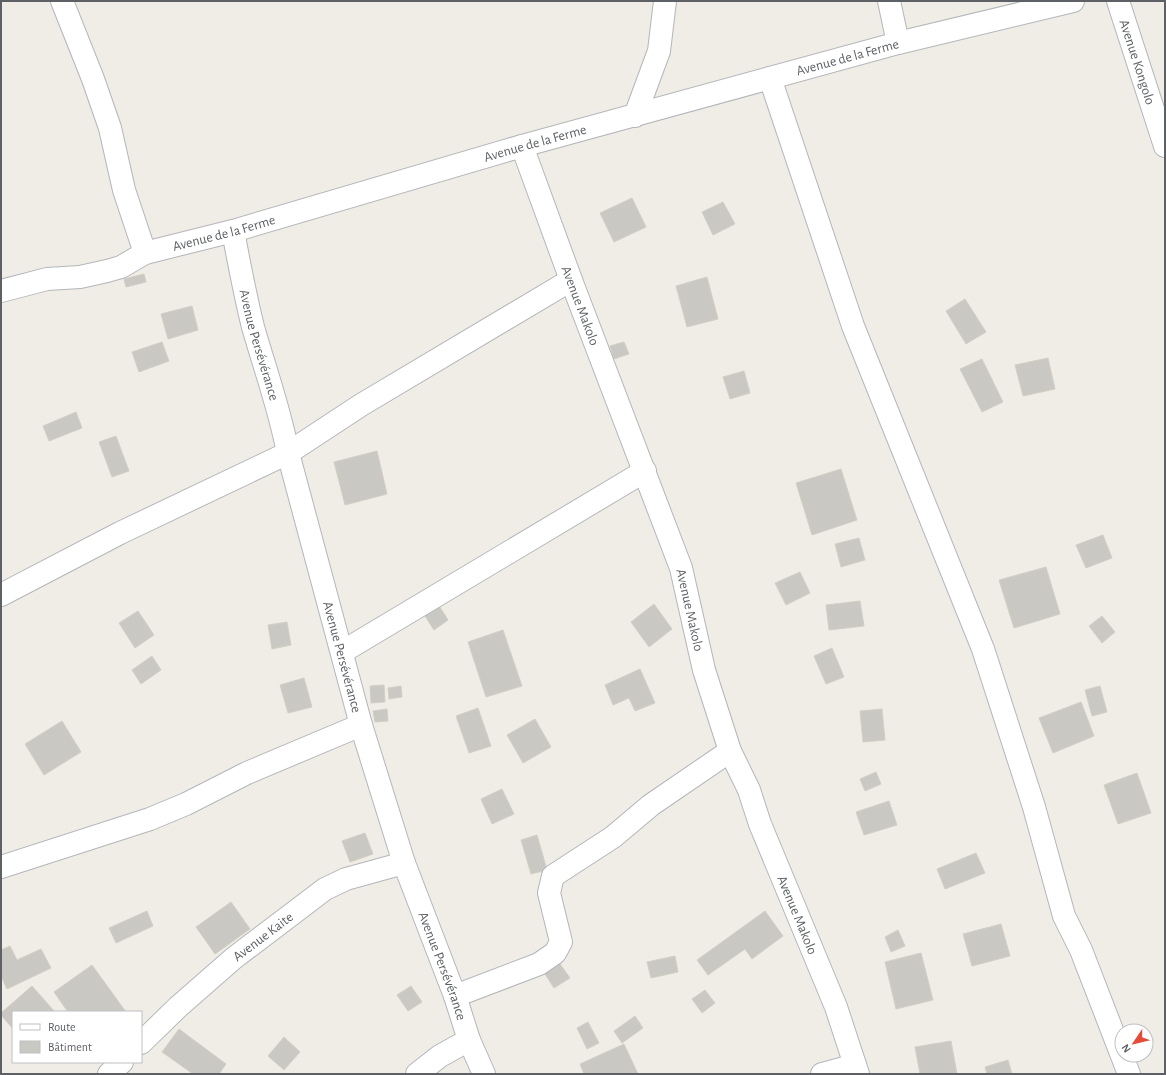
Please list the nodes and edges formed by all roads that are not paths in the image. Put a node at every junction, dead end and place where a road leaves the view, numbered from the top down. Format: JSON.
{"nodes":[{"id":1,"x":62,"y":1,"type":"edge"},
{"id":2,"x":665,"y":1,"type":"edge"},
{"id":3,"x":889,"y":1,"type":"edge"},
{"id":4,"x":1073,"y":1,"type":"edge"},
{"id":5,"x":1118,"y":1,"type":"edge"},
{"id":6,"x":898,"y":43,"type":"junction"},
{"id":7,"x":770,"y":78,"type":"junction"},
{"id":8,"x":635,"y":116,"type":"junction"},
{"id":9,"x":522,"y":146,"type":"junction"},
{"id":10,"x":1165,"y":146,"type":"edge"},
{"id":11,"x":233,"y":231,"type":"junction"},
{"id":12,"x":145,"y":253,"type":"junction"},
{"id":13,"x":571,"y":280,"type":"junction"},
{"id":14,"x":1,"y":291,"type":"edge"},
{"id":15,"x":288,"y":453,"type":"junction"},
{"id":16,"x":645,"y":470,"type":"junction"},
{"id":17,"x":1,"y":595,"type":"edge"},
{"id":18,"x":342,"y":652,"type":"junction"},
{"id":19,"x":361,"y":725,"type":"junction"},
{"id":20,"x":730,"y":751,"type":"junction"},
{"id":21,"x":404,"y":863,"type":"junction"},
{"id":22,"x":1,"y":867,"type":"edge"},
{"id":23,"x":455,"y":996,"type":"junction"},
{"id":24,"x":470,"y":1040,"type":"junction"},
{"id":25,"x":142,"y":1042,"type":"edge"},
{"id":26,"x":121,"y":1063,"type":"edge"},
{"id":27,"x":856,"y":1070,"type":"edge"},
{"id":28,"x":109,"y":1074,"type":"edge"},
{"id":29,"x":417,"y":1074,"type":"edge"},
{"id":30,"x":484,"y":1074,"type":"edge"},
{"id":31,"x":822,"y":1074,"type":"edge"},
{"id":32,"x":1129,"y":1074,"type":"edge"}],
"edges":[{"from":1,"to":12,"type":"street"},
{"from":2,"to":8,"type":"street"},
{"from":3,"to":6,"type":"street"},
{"from":4,"to":6,"type":"street","name":"Avenue de la Ferme"},
{"from":5,"to":10,"type":"street","name":"Avenue Kongolo"},
{"from":6,"to":7,"type":"street","name":"Avenue de la Ferme"},
{"from":7,"to":8,"type":"street","name":"Avenue de la Ferme"},
{"from":7,"to":32,"type":"street"},
{"from":8,"to":9,"type":"street","name":"Avenue de la Ferme"},
{"from":9,"to":11,"type":"street","name":"Avenue de la Ferme"},
{"from":9,"to":13,"type":"street","name":"Avenue Makolo"},
{"from":11,"to":12,"type":"street","name":"Avenue de la Ferme"},
{"from":11,"to":15,"type":"street","name":"Avenue Persévérance"},
{"from":12,"to":14,"type":"street","name":"Avenue de la Ferme"},
{"from":13,"to":15,"type":"street"},
{"from":13,"to":16,"type":"street","name":"Avenue Makolo"},
{"from":15,"to":17,"type":"street"},
{"from":15,"to":18,"type":"street","name":"Avenue Persévérance"},
{"from":16,"to":18,"type":"street"},
{"from":16,"to":20,"type":"street","name":"Avenue Makolo"},
{"from":18,"to":19,"type":"street","name":"Avenue Persévérance"},
{"from":19,"to":21,"type":"street","name":"Avenue Persévérance"},
{"from":19,"to":22,"type":"street"},
{"from":20,"to":23,"type":"street"},
{"from":20,"to":27,"type":"street","name":"Avenue Makolo"},
{"from":21,"to":23,"type":"street","name":"Avenue Persévérance"},
{"from":21,"to":25,"type":"street","name":"Avenue Kaite"},
{"from":23,"to":24,"type":"street","name":"Avenue Persévérance"},
{"from":24,"to":29,"type":"street"},
{"from":24,"to":30,"type":"street","name":"Avenue Persévérance"},
{"from":26,"to":28,"type":"street"},
{"from":27,"to":31,"type":"street"}]}
